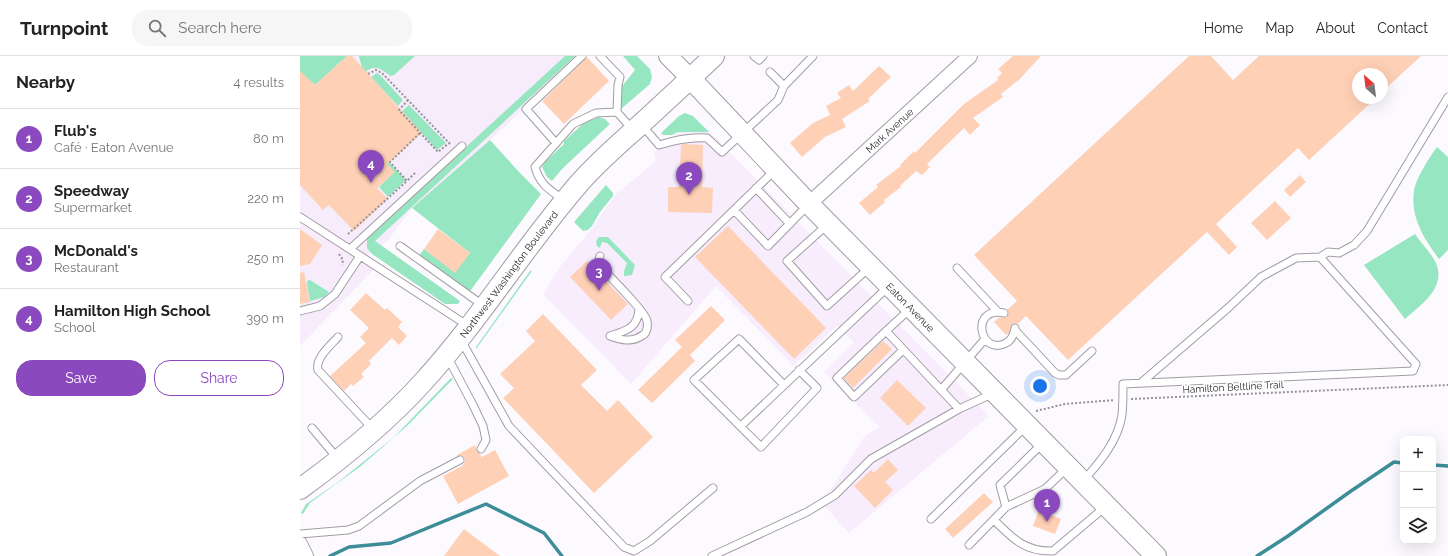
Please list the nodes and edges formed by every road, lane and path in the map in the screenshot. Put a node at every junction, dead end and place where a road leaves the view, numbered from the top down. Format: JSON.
{"nodes":[{"id":1,"x":582,"y":56,"type":"edge"},
{"id":2,"x":600,"y":56,"type":"edge"},
{"id":3,"x":668,"y":56,"type":"edge"},
{"id":4,"x":714,"y":56,"type":"edge"},
{"id":5,"x":813,"y":56,"type":"edge"},
{"id":6,"x":970,"y":56,"type":"edge"},
{"id":7,"x":770,"y":72,"type":"dead end"},
{"id":8,"x":368,"y":74,"type":"dead end"},
{"id":9,"x":690,"y":78,"type":"junction"},
{"id":10,"x":784,"y":86,"type":"junction"},
{"id":11,"x":1448,"y":97,"type":"edge"},
{"id":12,"x":408,"y":100,"type":"junction"},
{"id":13,"x":617,"y":112,"type":"junction"},
{"id":14,"x":638,"y":127,"type":"junction"},
{"id":15,"x":420,"y":133,"type":"junction"},
{"id":16,"x":741,"y":133,"type":"junction"},
{"id":17,"x":557,"y":142,"type":"junction"},
{"id":18,"x":449,"y":143,"type":"junction"},
{"id":19,"x":459,"y":149,"type":"joint"},
{"id":20,"x":776,"y":169,"type":"junction"},
{"id":21,"x":415,"y":172,"type":"dead end"},
{"id":22,"x":407,"y":181,"type":"junction"},
{"id":23,"x":756,"y":188,"type":"junction"},
{"id":24,"x":564,"y":200,"type":"junction"},
{"id":25,"x":809,"y":204,"type":"junction"},
{"id":26,"x":734,"y":210,"type":"junction"},
{"id":27,"x":300,"y":217,"type":"edge"},
{"id":28,"x":790,"y":224,"type":"junction"},
{"id":29,"x":828,"y":224,"type":"junction"},
{"id":30,"x":348,"y":234,"type":"dead end"},
{"id":31,"x":400,"y":246,"type":"dead end"},
{"id":32,"x":350,"y":249,"type":"junction"},
{"id":33,"x":338,"y":252,"type":"dead end"},
{"id":34,"x":360,"y":256,"type":"junction"},
{"id":35,"x":600,"y":256,"type":"dead end"},
{"id":36,"x":1320,"y":256,"type":"junction"},
{"id":37,"x":871,"y":266,"type":"junction"},
{"id":38,"x":342,"y":267,"type":"dead end"},
{"id":39,"x":957,"y":268,"type":"dead end"},
{"id":40,"x":889,"y":285,"type":"junction"},
{"id":41,"x":688,"y":301,"type":"dead end"},
{"id":42,"x":485,"y":306,"type":"junction"},
{"id":43,"x":912,"y":307,"type":"junction"},
{"id":44,"x":639,"y":309,"type":"junction"},
{"id":45,"x":300,"y":311,"type":"edge"},
{"id":46,"x":886,"y":331,"type":"junction"},
{"id":47,"x":465,"y":332,"type":"junction"},
{"id":48,"x":338,"y":337,"type":"dead end"},
{"id":49,"x":985,"y":340,"type":"junction"},
{"id":50,"x":903,"y":350,"type":"junction"},
{"id":51,"x":1092,"y":352,"type":"dead end"},
{"id":52,"x":446,"y":354,"type":"junction"},
{"id":53,"x":884,"y":357,"type":"dead end"},
{"id":54,"x":966,"y":362,"type":"junction"},
{"id":55,"x":890,"y":363,"type":"junction"},
{"id":56,"x":799,"y":370,"type":"junction"},
{"id":57,"x":1142,"y":382,"type":"junction"},
{"id":58,"x":784,"y":385,"type":"junction"},
{"id":59,"x":1448,"y":385,"type":"edge"},
{"id":60,"x":941,"y":390,"type":"junction"},
{"id":61,"x":996,"y":393,"type":"junction"},
{"id":62,"x":1122,"y":400,"type":"junction"},
{"id":63,"x":959,"y":410,"type":"junction"},
{"id":64,"x":1024,"y":421,"type":"junction"},
{"id":65,"x":741,"y":426,"type":"junction"},
{"id":66,"x":312,"y":428,"type":"dead end"},
{"id":67,"x":375,"y":430,"type":"junction"},
{"id":68,"x":1045,"y":442,"type":"junction"},
{"id":69,"x":481,"y":449,"type":"dead end"},
{"id":70,"x":339,"y":460,"type":"junction"},
{"id":71,"x":460,"y":460,"type":"dead end"},
{"id":72,"x":1069,"y":466,"type":"junction"},
{"id":73,"x":1083,"y":481,"type":"junction"},
{"id":74,"x":713,"y":488,"type":"dead end"},
{"id":75,"x":300,"y":489,"type":"edge"},
{"id":76,"x":1106,"y":505,"type":"junction"},
{"id":77,"x":1006,"y":507,"type":"junction"},
{"id":78,"x":931,"y":519,"type":"dead end"},
{"id":79,"x":994,"y":520,"type":"junction"},
{"id":80,"x":300,"y":534,"type":"edge"},
{"id":81,"x":969,"y":545,"type":"dead end"},
{"id":82,"x":712,"y":556,"type":"edge"},
{"id":83,"x":1156,"y":556,"type":"edge"}],
"edges":[{"from":1,"to":17,"type":"lane"},
{"from":2,"to":13,"type":"lane"},
{"from":3,"to":9,"type":"street","name":"Eaton Avenue"},
{"from":4,"to":9,"type":"main road","name":"Northwest Washington Boulevard"},
{"from":5,"to":10,"type":"lane"},
{"from":6,"to":25,"type":"street","name":"Mark Avenue"},
{"from":7,"to":10,"type":"lane"},
{"from":8,"to":12,"type":"path"},
{"from":9,"to":14,"type":"main road","name":"Northwest Washington Boulevard"},
{"from":9,"to":16,"type":"main road","name":"Eaton Avenue"},
{"from":10,"to":16,"type":"lane"},
{"from":11,"to":36,"type":"lane"},
{"from":12,"to":15,"type":"path"},
{"from":12,"to":18,"type":"path"},
{"from":13,"to":14,"type":"lane"},
{"from":13,"to":17,"type":"lane"},
{"from":14,"to":16,"type":"lane"},
{"from":14,"to":24,"type":"main road","name":"Northwest Washington Boulevard"},
{"from":15,"to":18,"type":"path"},
{"from":15,"to":22,"type":"path"},
{"from":16,"to":20,"type":"main road","name":"Eaton Avenue"},
{"from":17,"to":24,"type":"lane"},
{"from":18,"to":19,"type":"path"},
{"from":19,"to":32,"type":"lane"},
{"from":20,"to":23,"type":"lane"},
{"from":20,"to":25,"type":"main road","name":"Eaton Avenue"},
{"from":21,"to":22,"type":"path"},
{"from":22,"to":30,"type":"path"},
{"from":23,"to":26,"type":"lane"},
{"from":23,"to":28,"type":"lane"},
{"from":24,"to":42,"type":"main road","name":"Northwest Washington Boulevard"},
{"from":25,"to":28,"type":"lane"},
{"from":25,"to":29,"type":"main road","name":"Eaton Avenue"},
{"from":26,"to":28,"type":"lane"},
{"from":26,"to":41,"type":"lane"},
{"from":27,"to":32,"type":"lane"},
{"from":29,"to":37,"type":"main road","name":"Eaton Avenue"},
{"from":29,"to":37,"type":"lane"},
{"from":31,"to":42,"type":"lane"},
{"from":32,"to":34,"type":"lane"},
{"from":33,"to":38,"type":"path"},
{"from":34,"to":45,"type":"lane"},
{"from":34,"to":47,"type":"lane"},
{"from":35,"to":44,"type":"lane"},
{"from":36,"to":57,"type":"lane"},
{"from":36,"to":57,"type":"lane"},
{"from":37,"to":40,"type":"main road","name":"Eaton Avenue"},
{"from":39,"to":49,"type":"lane"},
{"from":40,"to":43,"type":"main road","name":"Eaton Avenue"},
{"from":40,"to":56,"type":"lane"},
{"from":42,"to":47,"type":"main road","name":"Northwest Washington Boulevard"},
{"from":43,"to":46,"type":"lane"},
{"from":43,"to":54,"type":"main road","name":"Eaton Avenue"},
{"from":44,"to":44,"type":"lane"},
{"from":46,"to":50,"type":"lane"},
{"from":46,"to":55,"type":"lane"},
{"from":47,"to":52,"type":"main road","name":"Northwest Washington Boulevard"},
{"from":47,"to":74,"type":"lane"},
{"from":48,"to":67,"type":"lane"},
{"from":49,"to":51,"type":"lane"},
{"from":49,"to":54,"type":"lane"},
{"from":50,"to":55,"type":"lane"},
{"from":50,"to":60,"type":"lane"},
{"from":52,"to":67,"type":"main road","name":"Northwest Washington Boulevard"},
{"from":52,"to":69,"type":"lane"},
{"from":53,"to":55,"type":"lane"},
{"from":54,"to":60,"type":"lane"},
{"from":54,"to":61,"type":"main road","name":"Eaton Avenue"},
{"from":56,"to":58,"type":"lane"},
{"from":56,"to":65,"type":"lane"},
{"from":57,"to":62,"type":"lane"},
{"from":58,"to":65,"type":"lane"},
{"from":58,"to":65,"type":"lane"},
{"from":59,"to":62,"type":"path","name":"Hamilton Beltline Trail"},
{"from":60,"to":63,"type":"lane"},
{"from":61,"to":63,"type":"lane"},
{"from":61,"to":64,"type":"main road","name":"Eaton Avenue"},
{"from":62,"to":64,"type":"path","name":"Hamilton Beltline Trail"},
{"from":62,"to":73,"type":"lane"},
{"from":63,"to":82,"type":"lane"},
{"from":64,"to":68,"type":"main road","name":"Eaton Avenue"},
{"from":64,"to":78,"type":"lane"},
{"from":66,"to":70,"type":"lane"},
{"from":67,"to":70,"type":"main road","name":"Northwest Washington Boulevard"},
{"from":68,"to":72,"type":"main road","name":"Eaton Avenue"},
{"from":68,"to":77,"type":"lane"},
{"from":70,"to":75,"type":"main road","name":"Northwest Washington Boulevard"},
{"from":71,"to":80,"type":"lane"},
{"from":72,"to":73,"type":"main road","name":"Eaton Avenue"},
{"from":72,"to":77,"type":"lane"},
{"from":73,"to":76,"type":"main road","name":"Eaton Avenue"},
{"from":76,"to":79,"type":"lane"},
{"from":76,"to":83,"type":"main road","name":"Eaton Avenue"},
{"from":77,"to":79,"type":"lane"},
{"from":79,"to":81,"type":"lane"}]}
